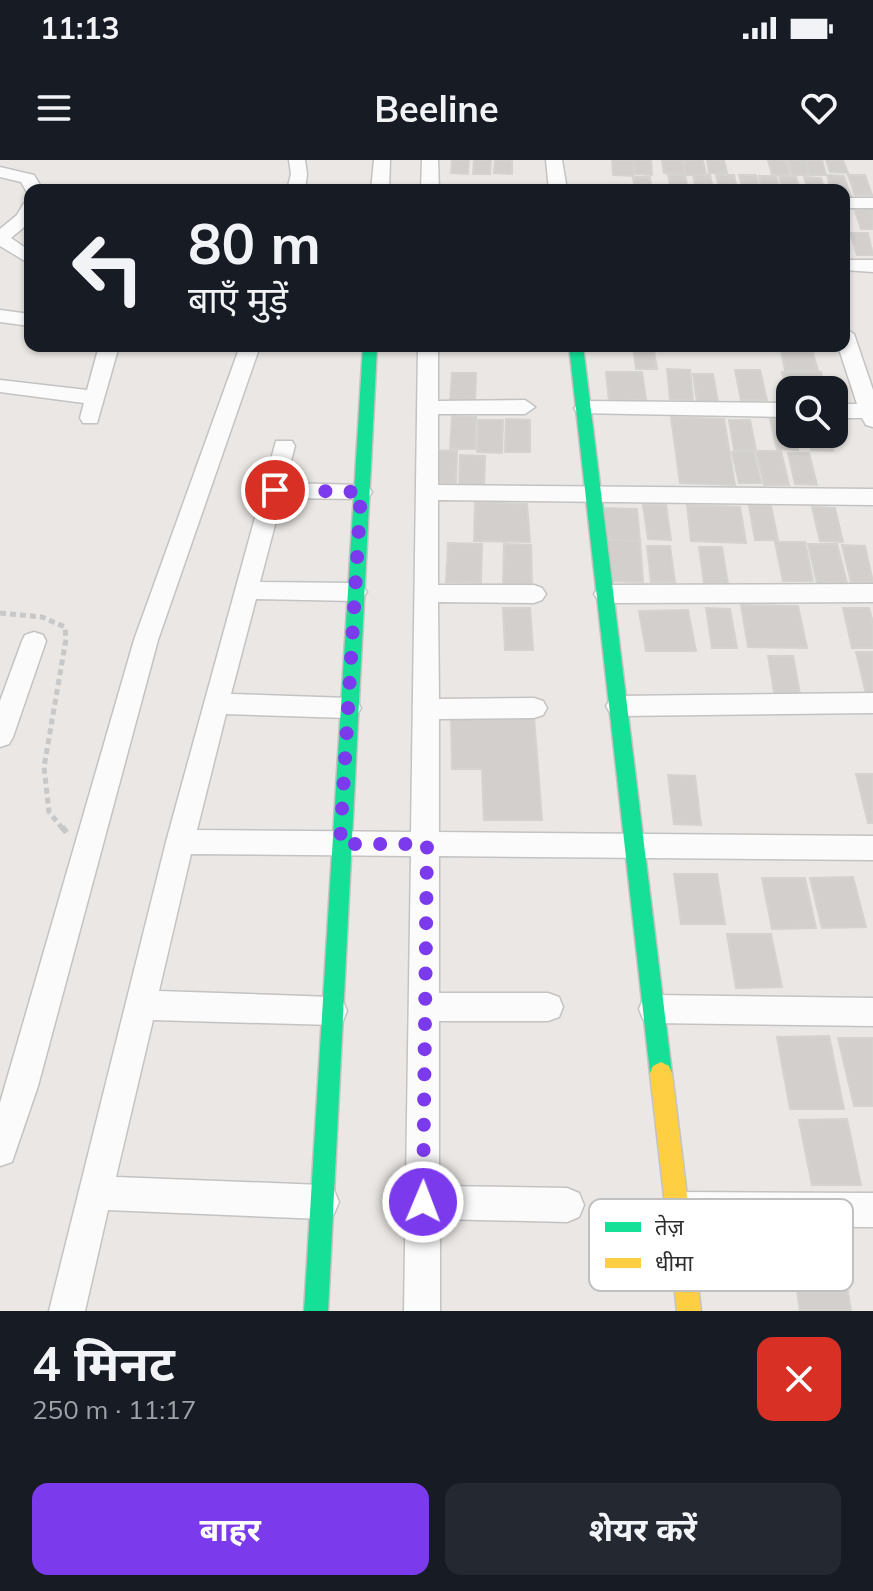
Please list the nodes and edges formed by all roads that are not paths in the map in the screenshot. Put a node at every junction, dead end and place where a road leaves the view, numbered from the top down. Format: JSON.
{"nodes":[{"id":1,"x":297,"y":160,"type":"edge"},
{"id":2,"x":382,"y":160,"type":"edge"},
{"id":3,"x":430,"y":160,"type":"edge"},
{"id":4,"x":554,"y":160,"type":"edge"},
{"id":5,"x":0,"y":172,"type":"edge"},
{"id":6,"x":31,"y":184,"type":"edge"},
{"id":7,"x":296,"y":184,"type":"edge"},
{"id":8,"x":380,"y":184,"type":"edge"},
{"id":9,"x":430,"y":184,"type":"edge"},
{"id":10,"x":557,"y":184,"type":"edge"},
{"id":11,"x":850,"y":203,"type":"edge"},
{"id":12,"x":873,"y":203,"type":"edge"},
{"id":13,"x":24,"y":218,"type":"edge"},
{"id":14,"x":0,"y":238,"type":"edge"},
{"id":15,"x":24,"y":255,"type":"edge"},
{"id":16,"x":850,"y":265,"type":"edge"},
{"id":17,"x":873,"y":266,"type":"edge"},
{"id":18,"x":0,"y":316,"type":"edge"},
{"id":19,"x":24,"y":319,"type":"edge"},
{"id":20,"x":850,"y":351,"type":"edge"},
{"id":21,"x":108,"y":352,"type":"edge"},
{"id":22,"x":248,"y":352,"type":"edge"},
{"id":23,"x":370,"y":352,"type":"edge"},
{"id":24,"x":428,"y":352,"type":"edge"},
{"id":25,"x":577,"y":352,"type":"edge"},
{"id":26,"x":0,"y":386,"type":"edge"},
{"id":27,"x":96,"y":398,"type":"junction"},
{"id":28,"x":525,"y":407,"type":"dead end"},
{"id":29,"x":428,"y":408,"type":"junction"},
{"id":30,"x":584,"y":408,"type":"junction"},
{"id":31,"x":776,"y":410,"type":"edge"},
{"id":32,"x":848,"y":412,"type":"edge"},
{"id":33,"x":872,"y":415,"type":"edge"},
{"id":34,"x":90,"y":418,"type":"dead end"},
{"id":35,"x":284,"y":446,"type":"dead end"},
{"id":36,"x":275,"y":490,"type":"junction"},
{"id":37,"x":361,"y":492,"type":"junction"},
{"id":38,"x":427,"y":492,"type":"junction"},
{"id":39,"x":594,"y":494,"type":"junction"},
{"id":40,"x":873,"y":497,"type":"edge"},
{"id":41,"x":248,"y":590,"type":"junction"},
{"id":42,"x":355,"y":592,"type":"junction"},
{"id":43,"x":426,"y":593,"type":"junction"},
{"id":44,"x":873,"y":593,"type":"edge"},
{"id":45,"x":534,"y":594,"type":"dead end"},
{"id":46,"x":606,"y":594,"type":"junction"},
{"id":47,"x":34,"y":641,"type":"dead end"},
{"id":48,"x":8,"y":693,"type":"edge"},
{"id":49,"x":873,"y":703,"type":"edge"},
{"id":50,"x":217,"y":704,"type":"junction"},
{"id":51,"x":619,"y":706,"type":"junction"},
{"id":52,"x":348,"y":708,"type":"junction"},
{"id":53,"x":534,"y":708,"type":"dead end"},
{"id":54,"x":425,"y":709,"type":"junction"},
{"id":55,"x":0,"y":737,"type":"edge"},
{"id":56,"x":180,"y":842,"type":"junction"},
{"id":57,"x":340,"y":844,"type":"junction"},
{"id":58,"x":427,"y":844,"type":"junction"},
{"id":59,"x":636,"y":846,"type":"junction"},
{"id":60,"x":873,"y":848,"type":"edge"},
{"id":61,"x":141,"y":1005,"type":"junction"},
{"id":62,"x":425,"y":1007,"type":"junction"},
{"id":63,"x":548,"y":1007,"type":"dead end"},
{"id":64,"x":654,"y":1009,"type":"junction"},
{"id":65,"x":332,"y":1011,"type":"junction"},
{"id":66,"x":873,"y":1012,"type":"edge"},
{"id":67,"x":0,"y":1150,"type":"edge"},
{"id":68,"x":95,"y":1193,"type":"junction"},
{"id":69,"x":677,"y":1199,"type":"edge"},
{"id":70,"x":322,"y":1202,"type":"junction"},
{"id":71,"x":423,"y":1202,"type":"junction"},
{"id":72,"x":567,"y":1205,"type":"dead end"},
{"id":73,"x":853,"y":1210,"type":"edge"},
{"id":74,"x":873,"y":1210,"type":"edge"},
{"id":75,"x":687,"y":1291,"type":"edge"},
{"id":76,"x":67,"y":1311,"type":"edge"},
{"id":77,"x":316,"y":1311,"type":"edge"},
{"id":78,"x":422,"y":1311,"type":"edge"},
{"id":79,"x":689,"y":1311,"type":"edge"}],
"edges":[{"from":1,"to":7,"type":"street"},
{"from":2,"to":8,"type":"street"},
{"from":3,"to":9,"type":"street"},
{"from":4,"to":10,"type":"street"},
{"from":5,"to":6,"type":"street"},
{"from":11,"to":12,"type":"street"},
{"from":13,"to":14,"type":"street"},
{"from":14,"to":15,"type":"street"},
{"from":16,"to":17,"type":"street"},
{"from":18,"to":19,"type":"street"},
{"from":20,"to":33,"type":"street"},
{"from":21,"to":27,"type":"street"},
{"from":22,"to":67,"type":"street"},
{"from":23,"to":37,"type":"street"},
{"from":24,"to":29,"type":"street"},
{"from":25,"to":30,"type":"street"},
{"from":26,"to":27,"type":"street"},
{"from":27,"to":34,"type":"street"},
{"from":28,"to":29,"type":"street"},
{"from":29,"to":38,"type":"street"},
{"from":30,"to":31,"type":"street"},
{"from":30,"to":39,"type":"street"},
{"from":32,"to":33,"type":"street"},
{"from":35,"to":36,"type":"street"},
{"from":36,"to":37,"type":"street"},
{"from":36,"to":41,"type":"street"},
{"from":37,"to":42,"type":"street"},
{"from":38,"to":39,"type":"street"},
{"from":38,"to":43,"type":"street"},
{"from":39,"to":40,"type":"street"},
{"from":39,"to":46,"type":"street"},
{"from":41,"to":42,"type":"street"},
{"from":41,"to":50,"type":"street"},
{"from":42,"to":52,"type":"street"},
{"from":43,"to":45,"type":"street"},
{"from":43,"to":54,"type":"street"},
{"from":44,"to":46,"type":"street"},
{"from":46,"to":51,"type":"street"},
{"from":47,"to":48,"type":"street"},
{"from":48,"to":55,"type":"street"},
{"from":49,"to":51,"type":"street"},
{"from":50,"to":52,"type":"street"},
{"from":50,"to":56,"type":"street"},
{"from":51,"to":59,"type":"street"},
{"from":52,"to":57,"type":"street"},
{"from":53,"to":54,"type":"street"},
{"from":54,"to":58,"type":"street"},
{"from":56,"to":57,"type":"street"},
{"from":56,"to":61,"type":"street"},
{"from":57,"to":58,"type":"street"},
{"from":57,"to":65,"type":"street"},
{"from":58,"to":59,"type":"street"},
{"from":58,"to":62,"type":"street"},
{"from":59,"to":60,"type":"street"},
{"from":59,"to":64,"type":"street"},
{"from":61,"to":65,"type":"street"},
{"from":61,"to":68,"type":"street"},
{"from":62,"to":63,"type":"street"},
{"from":62,"to":71,"type":"street"},
{"from":64,"to":66,"type":"street"},
{"from":64,"to":69,"type":"street"},
{"from":65,"to":70,"type":"street"},
{"from":68,"to":70,"type":"street"},
{"from":68,"to":76,"type":"street"},
{"from":70,"to":77,"type":"street"},
{"from":71,"to":72,"type":"street"},
{"from":71,"to":78,"type":"street"},
{"from":73,"to":74,"type":"street"},
{"from":75,"to":79,"type":"street"}]}
